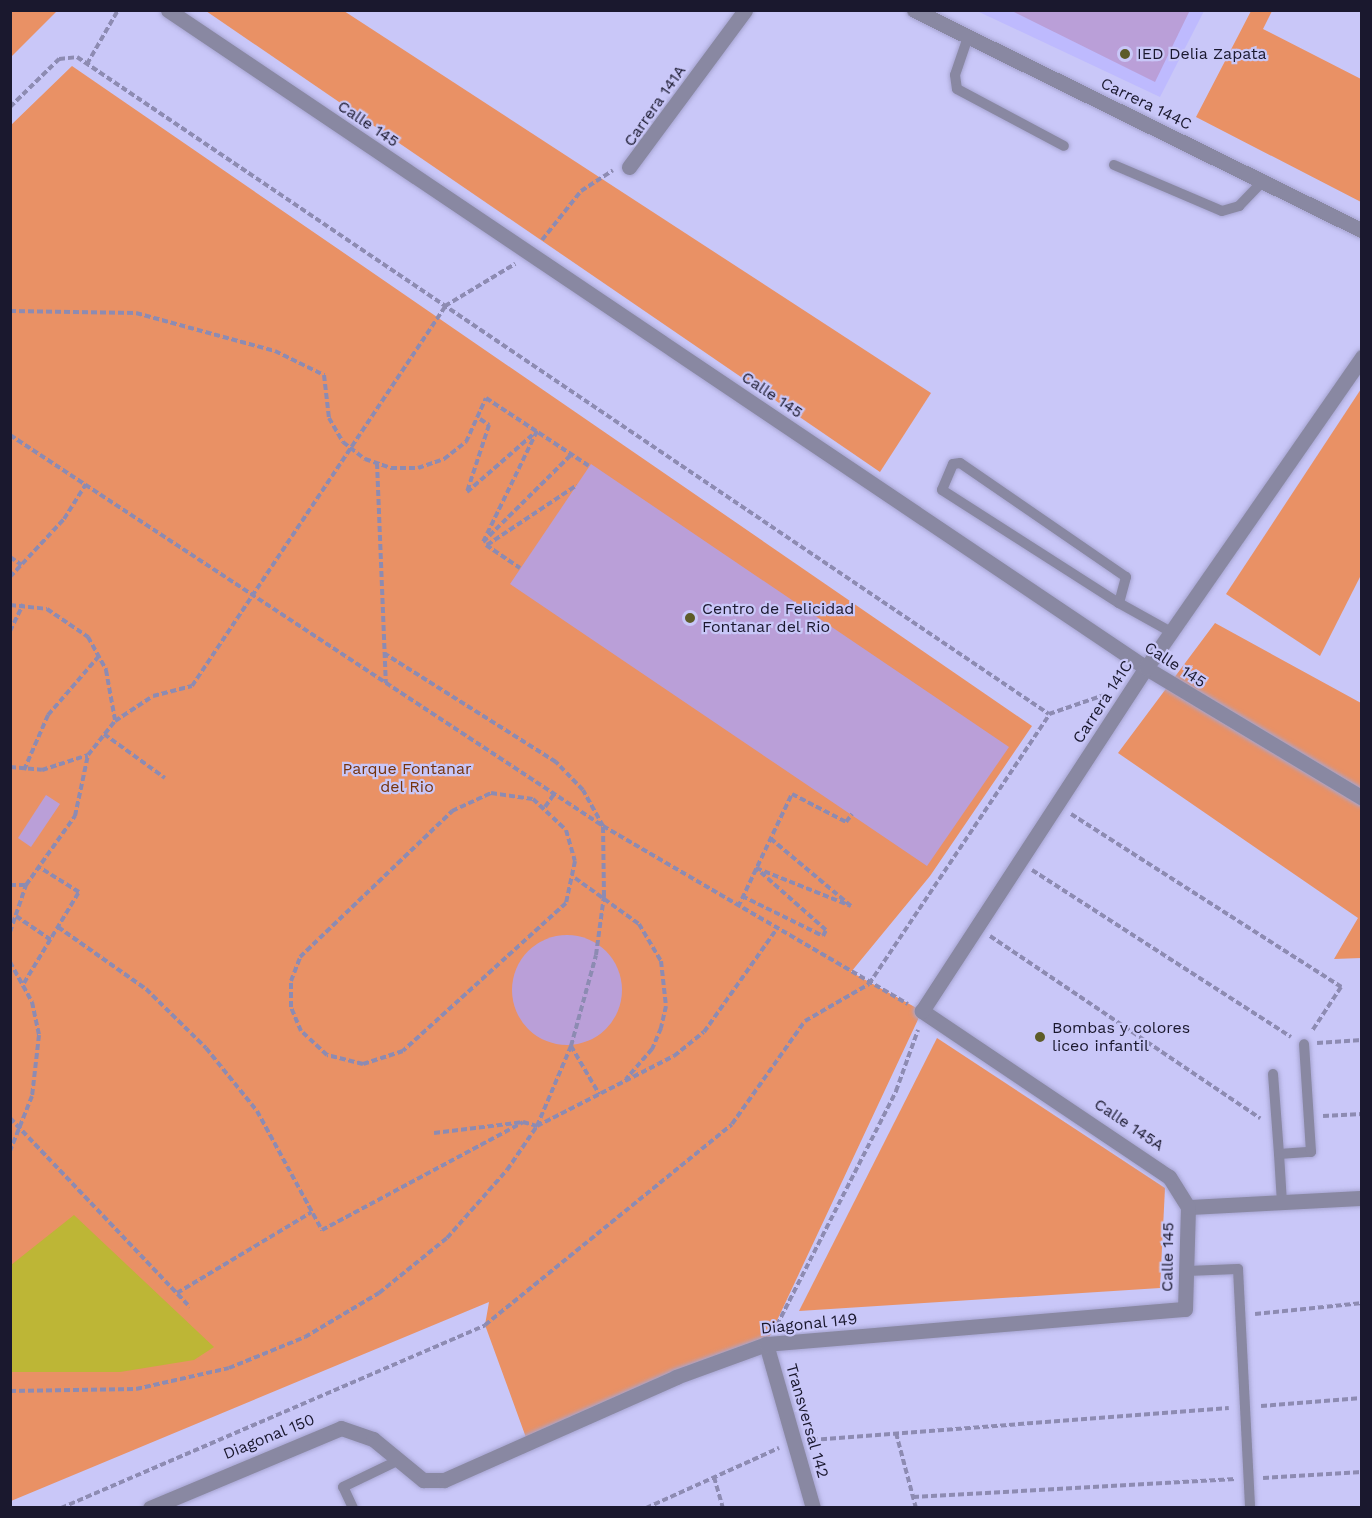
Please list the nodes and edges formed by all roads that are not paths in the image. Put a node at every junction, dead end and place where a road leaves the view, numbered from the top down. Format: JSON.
{"nodes":[{"id":1,"x":168,"y":10,"type":"edge"},
{"id":2,"x":745,"y":10,"type":"edge"},
{"id":3,"x":915,"y":10,"type":"edge"},
{"id":4,"x":968,"y":37,"type":"junction"},
{"id":5,"x":1064,"y":146,"type":"dead end"},
{"id":6,"x":1114,"y":165,"type":"dead end"},
{"id":7,"x":629,"y":168,"type":"road end"},
{"id":8,"x":1263,"y":182,"type":"junction"},
{"id":9,"x":1362,"y":230,"type":"edge"},
{"id":10,"x":1362,"y":357,"type":"edge"},
{"id":11,"x":1119,"y":603,"type":"junction"},
{"id":12,"x":1171,"y":632,"type":"junction"},
{"id":13,"x":1146,"y":668,"type":"junction"},
{"id":14,"x":1362,"y":798,"type":"edge"},
{"id":15,"x":922,"y":1011,"type":"joint"},
{"id":16,"x":1304,"y":1044,"type":"road end"},
{"id":17,"x":1273,"y":1074,"type":"dead end"},
{"id":18,"x":1279,"y":1154,"type":"junction"},
{"id":19,"x":1362,"y":1198,"type":"edge"},
{"id":20,"x":1282,"y":1203,"type":"junction"},
{"id":21,"x":1188,"y":1207,"type":"junction"},
{"id":22,"x":1186,"y":1271,"type":"junction"},
{"id":23,"x":1185,"y":1309,"type":"joint"},
{"id":24,"x":766,"y":1344,"type":"junction"},
{"id":25,"x":397,"y":1461,"type":"junction"},
{"id":26,"x":150,"y":1508,"type":"edge"},
{"id":27,"x":353,"y":1508,"type":"edge"},
{"id":28,"x":813,"y":1508,"type":"edge"},
{"id":29,"x":1250,"y":1508,"type":"edge"}],
"edges":[{"from":1,"to":13,"type":"street","name":"Calle 145"},
{"from":2,"to":7,"type":"street","name":"Carrera 141A"},
{"from":3,"to":4,"type":"street","name":"Carrera 144C"},
{"from":4,"to":5,"type":"lane"},
{"from":4,"to":8,"type":"street","name":"Carrera 144C"},
{"from":6,"to":8,"type":"lane"},
{"from":8,"to":9,"type":"street","name":"Carrera 144C"},
{"from":10,"to":12,"type":"street","name":"Carrera 141C"},
{"from":11,"to":11,"type":"lane"},
{"from":11,"to":12,"type":"lane"},
{"from":12,"to":13,"type":"street","name":"Carrera 141C"},
{"from":13,"to":14,"type":"street","name":"Calle 145"},
{"from":13,"to":15,"type":"street","name":"Carrera 141C"},
{"from":15,"to":21,"type":"street","name":"Calle 145A"},
{"from":16,"to":18,"type":"lane"},
{"from":17,"to":18,"type":"lane"},
{"from":18,"to":20,"type":"lane"},
{"from":19,"to":20,"type":"street"},
{"from":20,"to":21,"type":"street"},
{"from":21,"to":22,"type":"street","name":"Calle 145"},
{"from":22,"to":23,"type":"street","name":"Calle 145"},
{"from":22,"to":29,"type":"lane"},
{"from":23,"to":24,"type":"street","name":"Diagonal 149"},
{"from":24,"to":25,"type":"street","name":"Diagonal 149"},
{"from":24,"to":28,"type":"street","name":"Transversal 142"},
{"from":25,"to":26,"type":"street","name":"Diagonal 150"},
{"from":25,"to":27,"type":"lane"}]}
